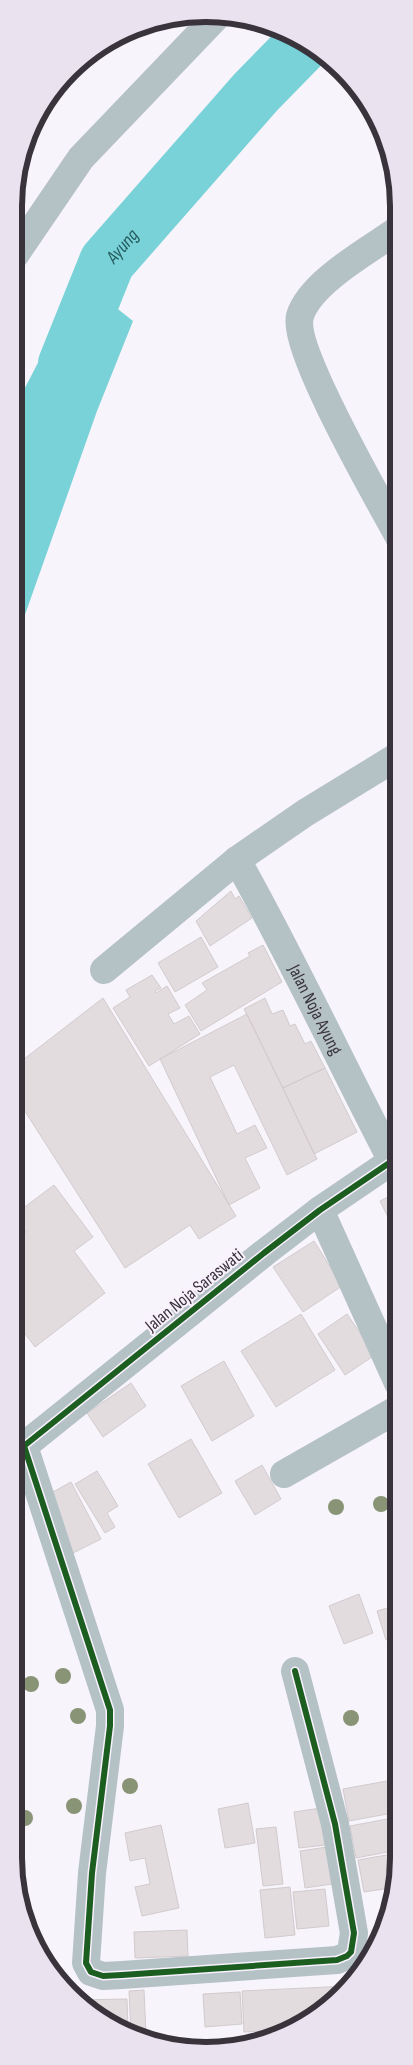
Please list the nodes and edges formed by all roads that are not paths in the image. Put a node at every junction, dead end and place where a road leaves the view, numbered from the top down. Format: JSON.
{"nodes":[{"id":1,"x":211,"y":22,"type":"edge"},
{"id":2,"x":390,"y":235,"type":"edge"},
{"id":3,"x":22,"y":245,"type":"edge"},
{"id":4,"x":390,"y":520,"type":"edge"},
{"id":5,"x":390,"y":761,"type":"edge"},
{"id":6,"x":237,"y":860,"type":"junction"},
{"id":7,"x":104,"y":970,"type":"dead end"},
{"id":8,"x":390,"y":1150,"type":"edge"},
{"id":9,"x":390,"y":1162,"type":"edge"},
{"id":10,"x":320,"y":1210,"type":"junction"},
{"id":11,"x":390,"y":1365,"type":"edge"},
{"id":12,"x":390,"y":1414,"type":"edge"},
{"id":13,"x":22,"y":1448,"type":"edge"},
{"id":14,"x":22,"y":1459,"type":"edge"},
{"id":15,"x":284,"y":1474,"type":"dead end"},
{"id":16,"x":295,"y":1670,"type":"dead end"}],
"edges":[{"from":1,"to":3,"type":"street"},
{"from":2,"to":4,"type":"street"},
{"from":5,"to":6,"type":"street"},
{"from":6,"to":7,"type":"street"},
{"from":6,"to":8,"type":"street","name":"Jalan Noja Ayung"},
{"from":9,"to":10,"type":"street","name":"Jalan Noja Saraswati"},
{"from":10,"to":11,"type":"street"},
{"from":10,"to":13,"type":"street","name":"Jalan Noja Saraswati"},
{"from":12,"to":15,"type":"street"},
{"from":14,"to":16,"type":"street"}]}
